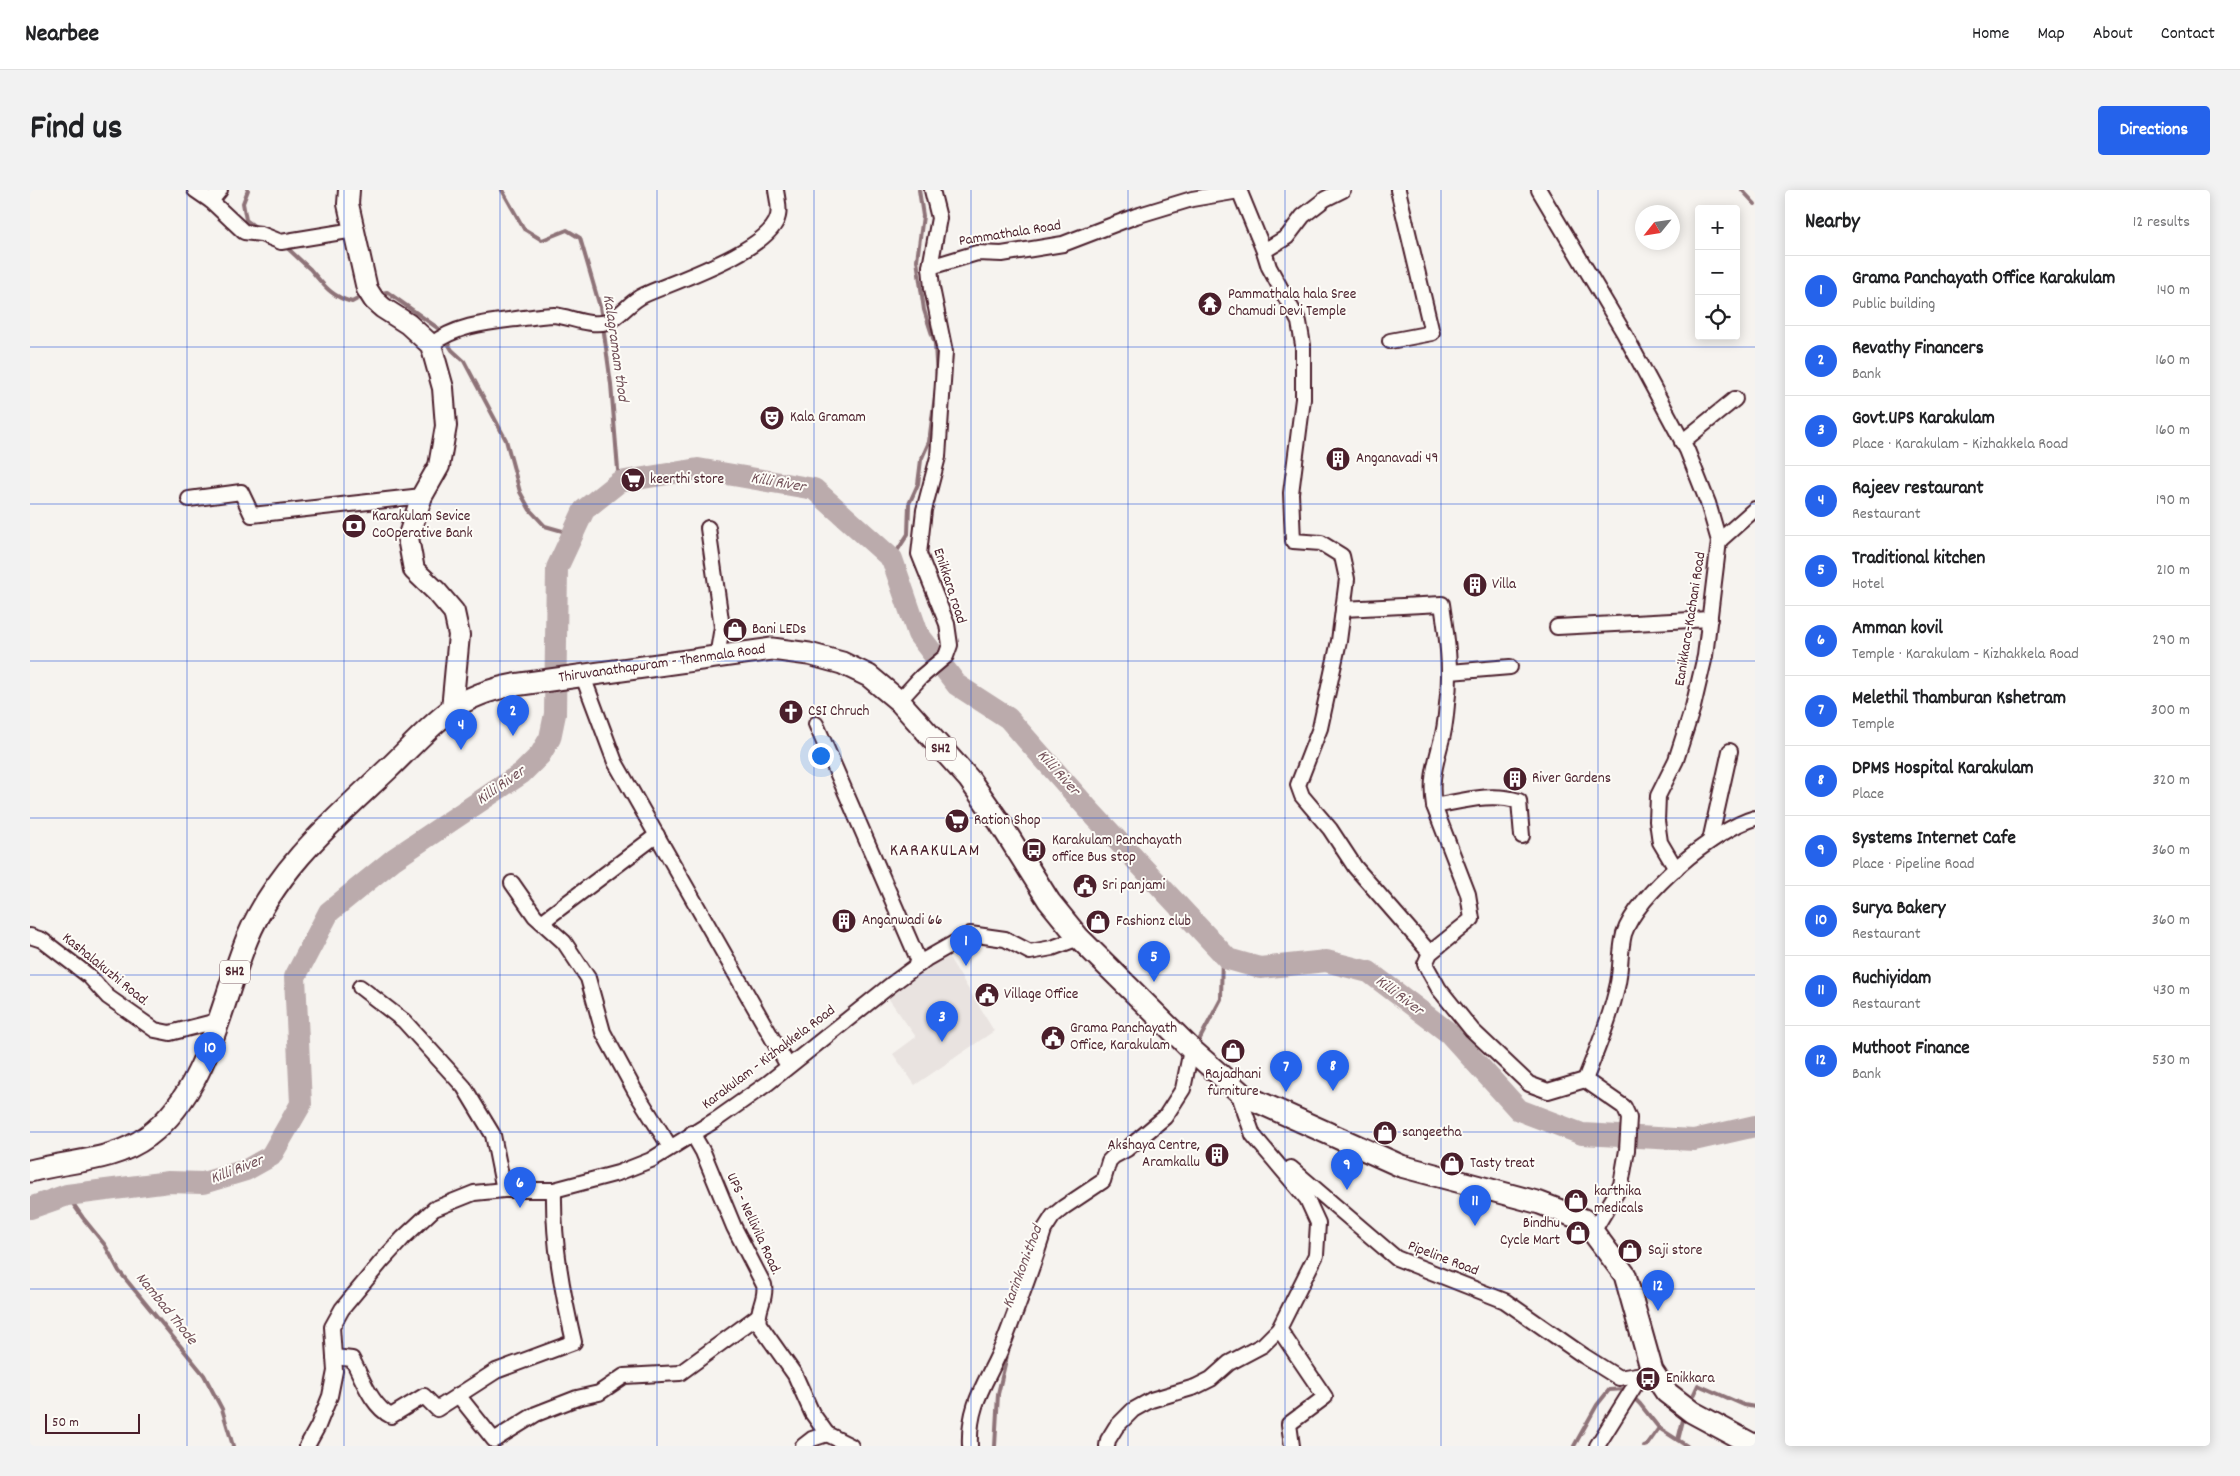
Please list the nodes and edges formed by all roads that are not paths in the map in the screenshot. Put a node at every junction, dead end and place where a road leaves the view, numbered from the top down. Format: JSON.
{"nodes":[{"id":1,"x":195,"y":190,"type":"edge"},
{"id":2,"x":220,"y":190,"type":"edge"},
{"id":3,"x":349,"y":190,"type":"edge"},
{"id":4,"x":776,"y":190,"type":"edge"},
{"id":5,"x":932,"y":190,"type":"edge"},
{"id":6,"x":1239,"y":190,"type":"edge"},
{"id":7,"x":1343,"y":190,"type":"edge"},
{"id":8,"x":1398,"y":190,"type":"edge"},
{"id":9,"x":1539,"y":190,"type":"edge"},
{"id":10,"x":211,"y":201,"type":"junction"},
{"id":11,"x":354,"y":230,"type":"junction"},
{"id":12,"x":1264,"y":251,"type":"junction"},
{"id":13,"x":930,"y":267,"type":"junction"},
{"id":14,"x":1390,"y":341,"type":"dead end"},
{"id":15,"x":431,"y":345,"type":"junction"},
{"id":16,"x":1735,"y":399,"type":"dead end"},
{"id":17,"x":1682,"y":442,"type":"junction"},
{"id":18,"x":422,"y":496,"type":"junction"},
{"id":19,"x":189,"y":499,"type":"dead end"},
{"id":20,"x":1755,"y":509,"type":"edge"},
{"id":21,"x":708,"y":528,"type":"dead end"},
{"id":22,"x":1719,"y":541,"type":"junction"},
{"id":23,"x":1343,"y":609,"type":"junction"},
{"id":24,"x":1710,"y":619,"type":"junction"},
{"id":25,"x":1558,"y":627,"type":"dead end"},
{"id":26,"x":717,"y":656,"type":"junction"},
{"id":27,"x":1510,"y":667,"type":"dead end"},
{"id":28,"x":1450,"y":672,"type":"junction"},
{"id":29,"x":582,"y":674,"type":"junction"},
{"id":30,"x":899,"y":701,"type":"junction"},
{"id":31,"x":452,"y":709,"type":"junction"},
{"id":32,"x":816,"y":724,"type":"dead end"},
{"id":33,"x":1730,"y":751,"type":"dead end"},
{"id":34,"x":1434,"y":806,"type":"junction"},
{"id":35,"x":1755,"y":818,"type":"edge"},
{"id":36,"x":657,"y":835,"type":"junction"},
{"id":37,"x":1522,"y":836,"type":"dead end"},
{"id":38,"x":1710,"y":841,"type":"junction"},
{"id":39,"x":1676,"y":869,"type":"junction"},
{"id":40,"x":512,"y":883,"type":"dead end"},
{"id":41,"x":543,"y":921,"type":"junction"},
{"id":42,"x":30,"y":936,"type":"edge"},
{"id":43,"x":1079,"y":938,"type":"junction"},
{"id":44,"x":1430,"y":953,"type":"junction"},
{"id":45,"x":920,"y":964,"type":"junction"},
{"id":46,"x":360,"y":987,"type":"dead end"},
{"id":47,"x":218,"y":1021,"type":"junction"},
{"id":48,"x":1194,"y":1052,"type":"junction"},
{"id":49,"x":788,"y":1066,"type":"junction"},
{"id":50,"x":1585,"y":1080,"type":"junction"},
{"id":51,"x":1243,"y":1095,"type":"junction"},
{"id":52,"x":692,"y":1133,"type":"junction"},
{"id":53,"x":1253,"y":1135,"type":"junction"},
{"id":54,"x":670,"y":1147,"type":"junction"},
{"id":55,"x":30,"y":1171,"type":"edge"},
{"id":56,"x":504,"y":1190,"type":"junction"},
{"id":57,"x":554,"y":1190,"type":"junction"},
{"id":58,"x":1593,"y":1232,"type":"junction"},
{"id":59,"x":758,"y":1316,"type":"junction"},
{"id":60,"x":1279,"y":1329,"type":"junction"},
{"id":61,"x":334,"y":1357,"type":"junction"},
{"id":62,"x":1643,"y":1377,"type":"junction"},
{"id":63,"x":458,"y":1394,"type":"junction"},
{"id":64,"x":827,"y":1434,"type":"junction"},
{"id":65,"x":307,"y":1446,"type":"edge"},
{"id":66,"x":803,"y":1446,"type":"edge"},
{"id":67,"x":851,"y":1446,"type":"edge"},
{"id":68,"x":970,"y":1446,"type":"edge"},
{"id":69,"x":1107,"y":1446,"type":"edge"},
{"id":70,"x":1292,"y":1446,"type":"edge"},
{"id":71,"x":1597,"y":1446,"type":"edge"},
{"id":72,"x":1755,"y":1446,"type":"edge"}],
"edges":[{"from":1,"to":10,"type":"street"},
{"from":2,"to":10,"type":"street"},
{"from":3,"to":11,"type":"main road"},
{"from":4,"to":15,"type":"street"},
{"from":5,"to":13,"type":"street","name":"Enikkara road"},
{"from":6,"to":12,"type":"street"},
{"from":6,"to":13,"type":"street","name":"Pammathala Road"},
{"from":7,"to":12,"type":"street"},
{"from":8,"to":14,"type":"street"},
{"from":9,"to":17,"type":"street","name":"Eanikkara-Kachani Road"},
{"from":10,"to":11,"type":"street"},
{"from":11,"to":15,"type":"main road"},
{"from":12,"to":23,"type":"street"},
{"from":13,"to":30,"type":"street","name":"Enikkara road"},
{"from":15,"to":18,"type":"main road"},
{"from":16,"to":17,"type":"street"},
{"from":17,"to":22,"type":"street","name":"Eanikkara-Kachani Road"},
{"from":18,"to":19,"type":"street"},
{"from":18,"to":31,"type":"main road"},
{"from":20,"to":22,"type":"street"},
{"from":21,"to":26,"type":"street"},
{"from":22,"to":24,"type":"street","name":"Eanikkara-Kachani Road"},
{"from":23,"to":28,"type":"street"},
{"from":23,"to":44,"type":"street"},
{"from":24,"to":25,"type":"street"},
{"from":24,"to":39,"type":"street","name":"Eanikkara-Kachani Road"},
{"from":26,"to":29,"type":"main road","name":"Thiruvanathapuram - Thenmala Road","number":"SH2"},
{"from":26,"to":30,"type":"main road","name":"Thiruvanathapuram - Thenmala Road","number":"SH2"},
{"from":27,"to":28,"type":"street"},
{"from":28,"to":34,"type":"street"},
{"from":29,"to":31,"type":"main road","name":"Thiruvanathapuram - Thenmala Road","number":"SH2"},
{"from":29,"to":36,"type":"street"},
{"from":30,"to":43,"type":"main road","name":"Thiruvanathapuram - Thenmala Road","number":"SH2"},
{"from":31,"to":47,"type":"main road","number":"SH2"},
{"from":32,"to":45,"type":"street"},
{"from":33,"to":38,"type":"street"},
{"from":34,"to":37,"type":"street"},
{"from":34,"to":44,"type":"street"},
{"from":35,"to":38,"type":"street"},
{"from":36,"to":41,"type":"street"},
{"from":36,"to":49,"type":"street"},
{"from":38,"to":39,"type":"street"},
{"from":39,"to":50,"type":"street"},
{"from":40,"to":41,"type":"street"},
{"from":41,"to":54,"type":"street"},
{"from":42,"to":47,"type":"street","name":"Kashalakuzhi Road."},
{"from":43,"to":45,"type":"street","name":"Karakulam - Kizhakkela Road"},
{"from":43,"to":48,"type":"main road","name":"Thiruvanathapuram - Thenmala Road","number":"SH2"},
{"from":44,"to":50,"type":"street"},
{"from":45,"to":49,"type":"street","name":"Karakulam - Kizhakkela Road"},
{"from":46,"to":56,"type":"street"},
{"from":47,"to":55,"type":"main road","number":"SH2"},
{"from":48,"to":51,"type":"main road","name":"Thiruvanathapuram - Thenmala Road","number":"SH2"},
{"from":48,"to":68,"type":"street"},
{"from":49,"to":52,"type":"street","name":"Karakulam - Kizhakkela Road"},
{"from":50,"to":58,"type":"street"},
{"from":51,"to":53,"type":"street"},
{"from":51,"to":58,"type":"main road","name":"Thiruvanathapuram - Thenmala Road","number":"SH2"},
{"from":52,"to":54,"type":"street","name":"Karakulam - Kizhakkela Road"},
{"from":52,"to":59,"type":"street","name":"UPS - Nellivila Road."},
{"from":53,"to":60,"type":"street"},
{"from":53,"to":62,"type":"street","name":"Pipeline Road"},
{"from":54,"to":57,"type":"street","name":"Karakulam - Kizhakkela Road"},
{"from":56,"to":57,"type":"street","name":"Karakulam - Kizhakkela Road"},
{"from":56,"to":61,"type":"street","name":"Karakulam - Kizhakkela Road"},
{"from":57,"to":63,"type":"street"},
{"from":58,"to":62,"type":"main road","name":"Thiruvanathapuram - Thenmala Road","number":"SH2"},
{"from":59,"to":63,"type":"street"},
{"from":59,"to":64,"type":"street"},
{"from":60,"to":69,"type":"street"},
{"from":60,"to":70,"type":"street"},
{"from":61,"to":63,"type":"street"},
{"from":61,"to":65,"type":"street"},
{"from":62,"to":71,"type":"street"},
{"from":62,"to":72,"type":"main road","name":"Thiruvanathapuram - Thenmala Road","number":"SH2"},
{"from":64,"to":66,"type":"street"},
{"from":64,"to":67,"type":"street"}]}
